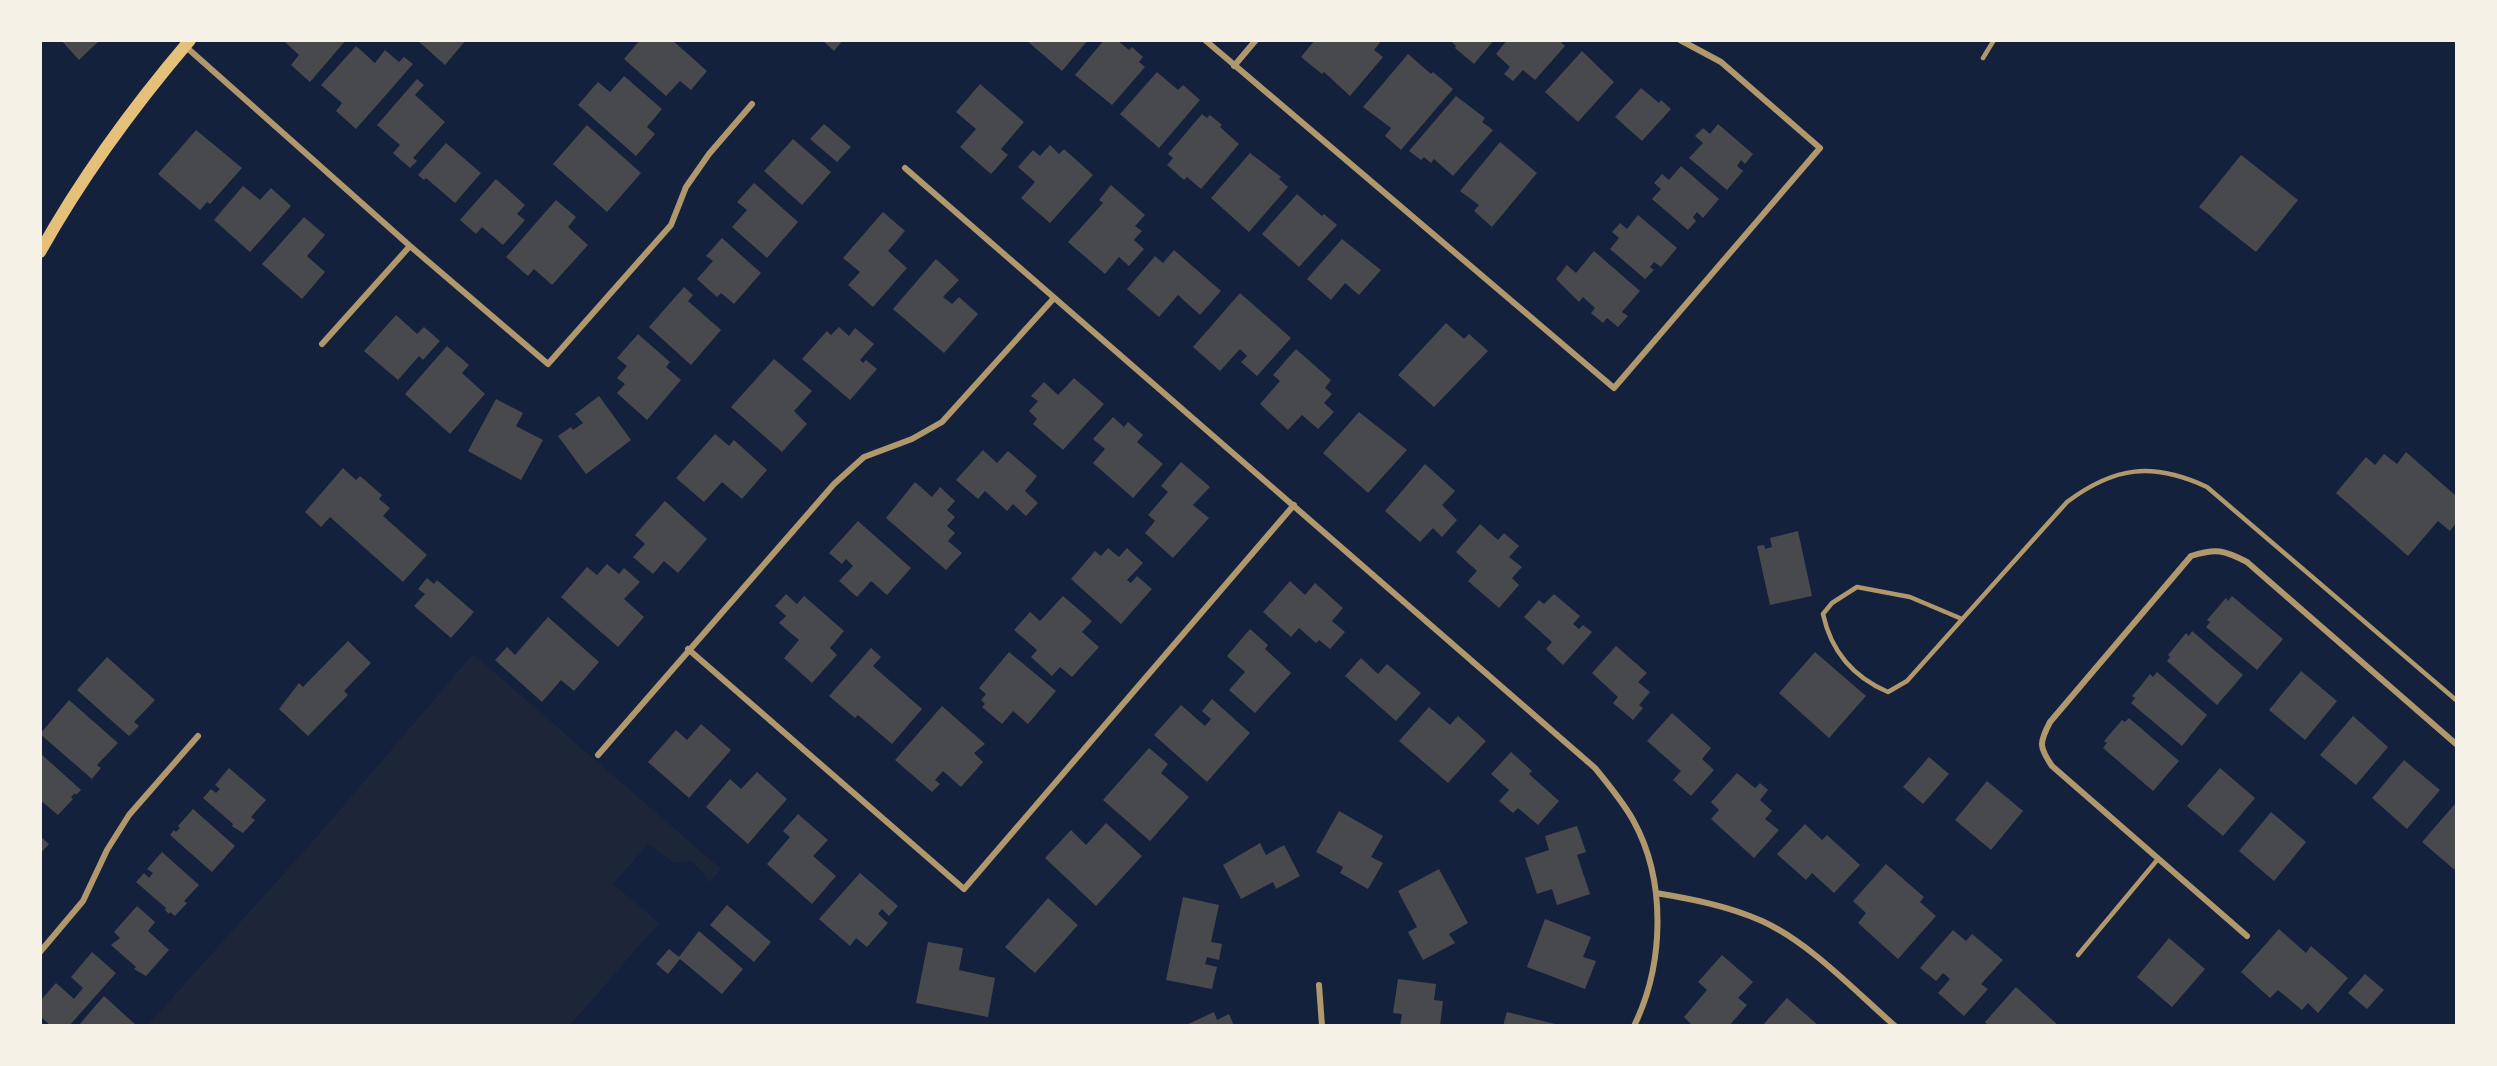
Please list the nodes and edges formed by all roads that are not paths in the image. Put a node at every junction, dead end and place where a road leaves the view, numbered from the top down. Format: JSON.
{"nodes":[{"id":1,"x":1205,"y":40,"type":"edge"},
{"id":2,"x":1256,"y":40,"type":"edge"},
{"id":3,"x":1680,"y":40,"type":"edge"},
{"id":4,"x":1994,"y":40,"type":"edge"},
{"id":5,"x":187,"y":44,"type":"edge"},
{"id":6,"x":1983,"y":58,"type":"dead end"},
{"id":7,"x":1234,"y":66,"type":"junction"},
{"id":8,"x":752,"y":104,"type":"dead end"},
{"id":9,"x":905,"y":168,"type":"dead end"},
{"id":10,"x":410,"y":246,"type":"junction"},
{"id":11,"x":40,"y":252,"type":"edge"},
{"id":12,"x":1054,"y":298,"type":"junction"},
{"id":13,"x":322,"y":344,"type":"dead end"},
{"id":14,"x":1294,"y":505,"type":"junction"},
{"id":15,"x":1962,"y":619,"type":"junction"},
{"id":16,"x":688,"y":649,"type":"junction"},
{"id":17,"x":2457,"y":700,"type":"edge"},
{"id":18,"x":198,"y":736,"type":"dead end"},
{"id":19,"x":2457,"y":744,"type":"edge"},
{"id":20,"x":598,"y":755,"type":"dead end"},
{"id":21,"x":2158,"y":859,"type":"junction"},
{"id":22,"x":1656,"y":893,"type":"junction"},
{"id":23,"x":2247,"y":936,"type":"dead end"},
{"id":24,"x":40,"y":952,"type":"edge"},
{"id":25,"x":2078,"y":956,"type":"dead end"},
{"id":26,"x":1318,"y":985,"type":"dead end"},
{"id":27,"x":1322,"y":1026,"type":"edge"},
{"id":28,"x":1634,"y":1026,"type":"edge"},
{"id":29,"x":1895,"y":1026,"type":"edge"}],
"edges":[{"from":1,"to":7,"type":"street"},
{"from":2,"to":7,"type":"street"},
{"from":3,"to":7,"type":"street"},
{"from":4,"to":6,"type":"lane"},
{"from":5,"to":10,"type":"street"},
{"from":5,"to":11,"type":"main road"},
{"from":8,"to":10,"type":"street"},
{"from":9,"to":12,"type":"street"},
{"from":10,"to":13,"type":"street"},
{"from":12,"to":14,"type":"street"},
{"from":12,"to":16,"type":"street"},
{"from":14,"to":16,"type":"street"},
{"from":14,"to":22,"type":"street"},
{"from":15,"to":15,"type":"lane"},
{"from":15,"to":17,"type":"lane"},
{"from":16,"to":20,"type":"street"},
{"from":18,"to":24,"type":"street"},
{"from":19,"to":21,"type":"street"},
{"from":21,"to":23,"type":"street"},
{"from":21,"to":25,"type":"lane"},
{"from":22,"to":28,"type":"street"},
{"from":22,"to":29,"type":"street"},
{"from":26,"to":27,"type":"street"}]}
